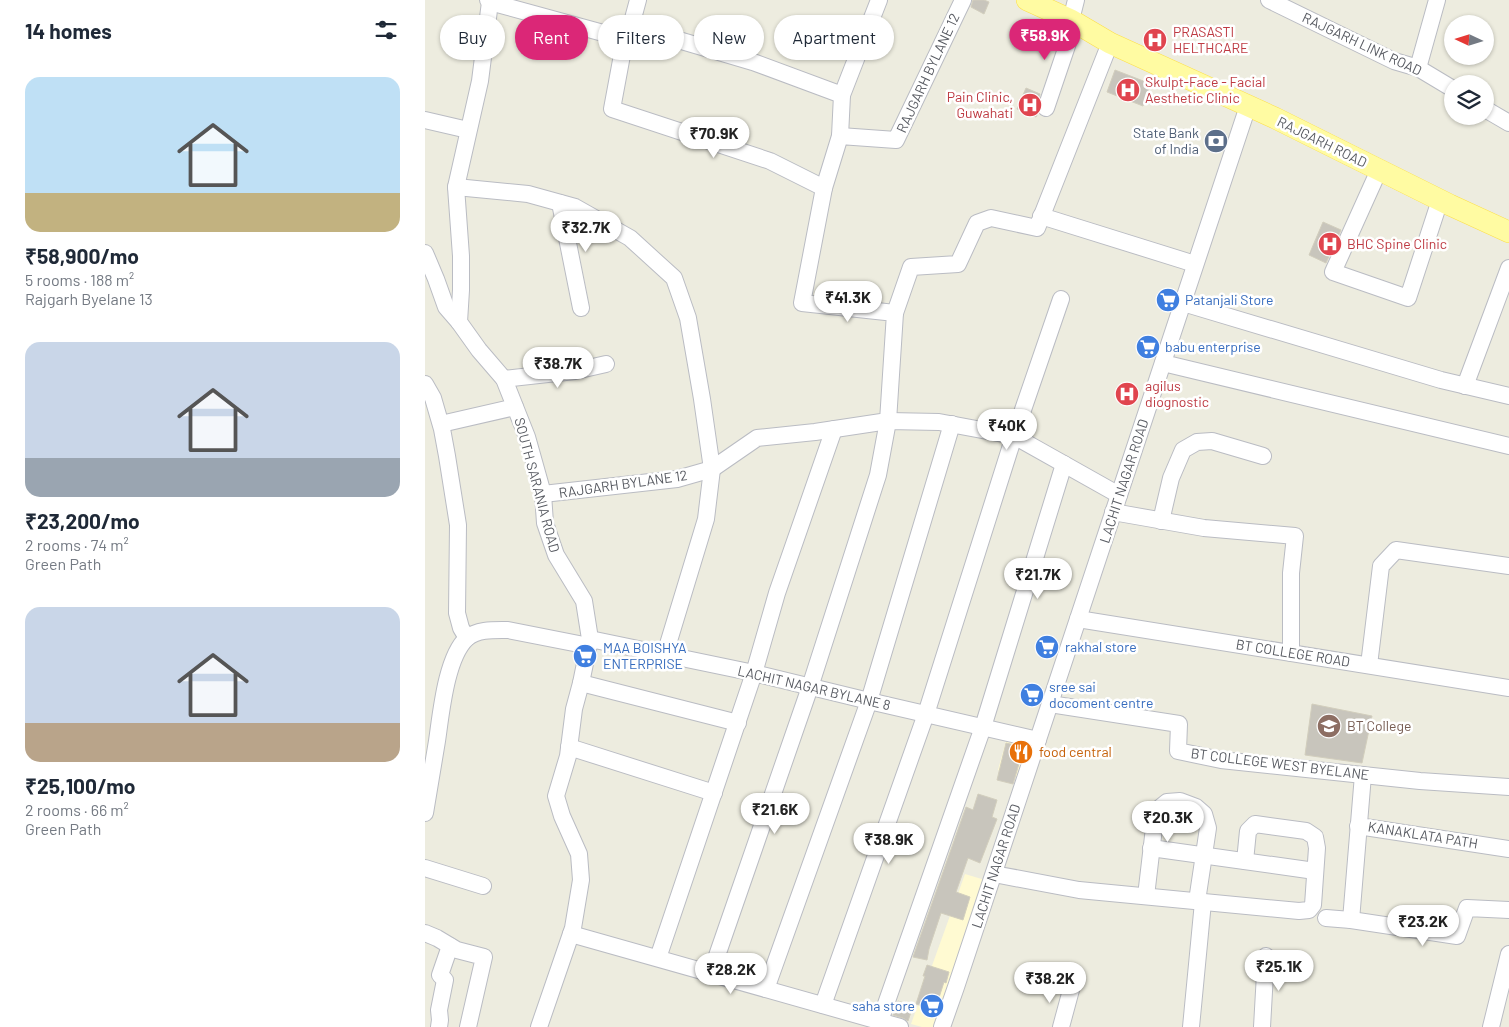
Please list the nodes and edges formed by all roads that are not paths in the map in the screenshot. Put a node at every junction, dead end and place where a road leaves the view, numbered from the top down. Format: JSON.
{"nodes":[{"id":1,"x":637,"y":0,"type":"edge"},
{"id":2,"x":879,"y":0,"type":"edge"},
{"id":3,"x":963,"y":0,"type":"edge"},
{"id":4,"x":1027,"y":0,"type":"edge"},
{"id":5,"x":1437,"y":0,"type":"edge"},
{"id":6,"x":489,"y":1,"type":"edge"},
{"id":7,"x":1279,"y":2,"type":"edge"},
{"id":8,"x":1073,"y":10,"type":"edge"},
{"id":9,"x":633,"y":15,"type":"edge"},
{"id":10,"x":598,"y":25,"type":"edge"},
{"id":11,"x":1110,"y":43,"type":"junction"},
{"id":12,"x":684,"y":45,"type":"edge"},
{"id":13,"x":622,"y":60,"type":"edge"},
{"id":14,"x":1418,"y":68,"type":"junction"},
{"id":15,"x":1444,"y":84,"type":"edge"},
{"id":16,"x":842,"y":96,"type":"junction"},
{"id":17,"x":1248,"y":106,"type":"junction"},
{"id":18,"x":1046,"y":108,"type":"dead end"},
{"id":19,"x":1494,"y":113,"type":"edge"},
{"id":20,"x":425,"y":120,"type":"edge"},
{"id":21,"x":1508,"y":120,"type":"edge"},
{"id":22,"x":468,"y":130,"type":"junction"},
{"id":23,"x":840,"y":136,"type":"junction"},
{"id":24,"x":1379,"y":170,"type":"junction"},
{"id":25,"x":456,"y":188,"type":"junction"},
{"id":26,"x":824,"y":188,"type":"junction"},
{"id":27,"x":1440,"y":200,"type":"junction"},
{"id":28,"x":560,"y":203,"type":"junction"},
{"id":29,"x":1041,"y":216,"type":"junction"},
{"id":30,"x":1509,"y":232,"type":"edge"},
{"id":31,"x":425,"y":253,"type":"edge"},
{"id":32,"x":1195,"y":264,"type":"junction"},
{"id":33,"x":1509,"y":268,"type":"edge"},
{"id":34,"x":1061,"y":299,"type":"dead end"},
{"id":35,"x":1183,"y":303,"type":"junction"},
{"id":36,"x":581,"y":308,"type":"dead end"},
{"id":37,"x":895,"y":313,"type":"junction"},
{"id":38,"x":459,"y":322,"type":"junction"},
{"id":39,"x":1163,"y":363,"type":"junction"},
{"id":40,"x":606,"y":364,"type":"dead end"},
{"id":41,"x":504,"y":379,"type":"junction"},
{"id":42,"x":425,"y":384,"type":"edge"},
{"id":43,"x":1465,"y":386,"type":"junction"},
{"id":44,"x":1509,"y":396,"type":"edge"},
{"id":45,"x":515,"y":407,"type":"junction"},
{"id":46,"x":888,"y":421,"type":"junction"},
{"id":47,"x":441,"y":424,"type":"junction"},
{"id":48,"x":953,"y":424,"type":"junction"},
{"id":49,"x":834,"y":429,"type":"junction"},
{"id":50,"x":1014,"y":436,"type":"junction"},
{"id":51,"x":1509,"y":446,"type":"edge"},
{"id":52,"x":1263,"y":456,"type":"dead end"},
{"id":53,"x":1064,"y":464,"type":"junction"},
{"id":54,"x":712,"y":469,"type":"junction"},
{"id":55,"x":543,"y":494,"type":"junction"},
{"id":56,"x":1119,"y":495,"type":"junction"},
{"id":57,"x":1113,"y":512,"type":"junction"},
{"id":58,"x":1161,"y":521,"type":"junction"},
{"id":59,"x":1509,"y":566,"type":"edge"},
{"id":60,"x":1078,"y":619,"type":"junction"},
{"id":61,"x":467,"y":638,"type":"junction"},
{"id":62,"x":590,"y":642,"type":"junction"},
{"id":63,"x":1291,"y":653,"type":"junction"},
{"id":64,"x":665,"y":654,"type":"junction"},
{"id":65,"x":1369,"y":665,"type":"junction"},
{"id":66,"x":754,"y":673,"type":"junction"},
{"id":67,"x":581,"y":683,"type":"junction"},
{"id":68,"x":810,"y":687,"type":"junction"},
{"id":69,"x":1509,"y":688,"type":"edge"},
{"id":70,"x":869,"y":701,"type":"junction"},
{"id":71,"x":1050,"y":704,"type":"junction"},
{"id":72,"x":926,"y":714,"type":"junction"},
{"id":73,"x":737,"y":723,"type":"junction"},
{"id":74,"x":983,"y":727,"type":"junction"},
{"id":75,"x":1038,"y":740,"type":"junction"},
{"id":76,"x":569,"y":747,"type":"junction"},
{"id":77,"x":1363,"y":775,"type":"junction"},
{"id":78,"x":1509,"y":787,"type":"edge"},
{"id":79,"x":714,"y":793,"type":"junction"},
{"id":80,"x":425,"y":813,"type":"edge"},
{"id":81,"x":1358,"y":826,"type":"junction"},
{"id":82,"x":1151,"y":848,"type":"junction"},
{"id":83,"x":1509,"y":848,"type":"edge"},
{"id":84,"x":1204,"y":855,"type":"junction"},
{"id":85,"x":1245,"y":861,"type":"junction"},
{"id":86,"x":425,"y":868,"type":"edge"},
{"id":87,"x":1315,"y":871,"type":"junction"},
{"id":88,"x":994,"y":874,"type":"junction"},
{"id":89,"x":483,"y":886,"type":"dead end"},
{"id":90,"x":1146,"y":896,"type":"junction"},
{"id":91,"x":1200,"y":901,"type":"junction"},
{"id":92,"x":1509,"y":910,"type":"edge"},
{"id":93,"x":1326,"y":918,"type":"dead end"},
{"id":94,"x":1351,"y":920,"type":"junction"},
{"id":95,"x":425,"y":933,"type":"edge"},
{"id":96,"x":571,"y":934,"type":"junction"},
{"id":97,"x":450,"y":946,"type":"junction"},
{"id":98,"x":1509,"y":954,"type":"edge"},
{"id":99,"x":1265,"y":956,"type":"dead end"},
{"id":100,"x":658,"y":958,"type":"junction"},
{"id":101,"x":711,"y":973,"type":"junction"},
{"id":102,"x":766,"y":989,"type":"junction"},
{"id":103,"x":1071,"y":990,"type":"dead end"},
{"id":104,"x":823,"y":1005,"type":"junction"},
{"id":105,"x":881,"y":1021,"type":"junction"},
{"id":106,"x":439,"y":1027,"type":"edge"},
{"id":107,"x":468,"y":1027,"type":"edge"},
{"id":108,"x":539,"y":1027,"type":"edge"},
{"id":109,"x":900,"y":1027,"type":"edge"},
{"id":110,"x":941,"y":1027,"type":"edge"},
{"id":111,"x":1061,"y":1027,"type":"edge"},
{"id":112,"x":1191,"y":1027,"type":"edge"},
{"id":113,"x":1262,"y":1027,"type":"edge"},
{"id":114,"x":1491,"y":1027,"type":"edge"}],
"edges":[{"from":1,"to":9,"type":"street"},
{"from":2,"to":16,"type":"street"},
{"from":3,"to":23,"type":"street","name":"RAJGARH BYLANE 12"},
{"from":4,"to":8,"type":"main road","name":"RAJGARH ROAD"},
{"from":5,"to":14,"type":"street"},
{"from":6,"to":10,"type":"street"},
{"from":6,"to":22,"type":"street"},
{"from":7,"to":14,"type":"street","name":"RAJGARH LINK ROAD"},
{"from":8,"to":11,"type":"main road","name":"RAJGARH ROAD"},
{"from":8,"to":18,"type":"street"},
{"from":11,"to":17,"type":"main road","name":"RAJGARH ROAD"},
{"from":11,"to":29,"type":"street"},
{"from":12,"to":16,"type":"street"},
{"from":13,"to":26,"type":"street"},
{"from":14,"to":15,"type":"street","name":"RAJGARH LINK ROAD"},
{"from":16,"to":23,"type":"street"},
{"from":17,"to":24,"type":"main road","name":"RAJGARH ROAD"},
{"from":17,"to":32,"type":"street","name":"LACHIT NAGAR ROAD"},
{"from":19,"to":21,"type":"street"},
{"from":20,"to":22,"type":"street"},
{"from":22,"to":25,"type":"street"},
{"from":23,"to":26,"type":"street"},
{"from":24,"to":27,"type":"main road","name":"RAJGARH ROAD"},
{"from":24,"to":27,"type":"street"},
{"from":25,"to":28,"type":"street"},
{"from":25,"to":38,"type":"street"},
{"from":26,"to":37,"type":"street"},
{"from":27,"to":30,"type":"main road","name":"RAJGARH ROAD"},
{"from":28,"to":36,"type":"street"},
{"from":28,"to":54,"type":"street"},
{"from":29,"to":32,"type":"street"},
{"from":29,"to":37,"type":"street"},
{"from":31,"to":38,"type":"street","name":"SOUTH SARANIA ROAD"},
{"from":32,"to":35,"type":"street","name":"LACHIT NAGAR ROAD"},
{"from":33,"to":43,"type":"street"},
{"from":34,"to":50,"type":"street"},
{"from":35,"to":39,"type":"street","name":"LACHIT NAGAR ROAD"},
{"from":35,"to":43,"type":"street"},
{"from":37,"to":46,"type":"street"},
{"from":38,"to":41,"type":"street","name":"SOUTH SARANIA ROAD"},
{"from":39,"to":51,"type":"street"},
{"from":39,"to":56,"type":"street","name":"LACHIT NAGAR ROAD"},
{"from":40,"to":41,"type":"street"},
{"from":41,"to":45,"type":"street","name":"SOUTH SARANIA ROAD"},
{"from":42,"to":47,"type":"street"},
{"from":43,"to":44,"type":"street"},
{"from":45,"to":47,"type":"street"},
{"from":45,"to":55,"type":"street","name":"SOUTH SARANIA ROAD"},
{"from":46,"to":48,"type":"street","name":"RAJGARH BYLANE 12"},
{"from":46,"to":49,"type":"street","name":"RAJGARH BYLANE 12"},
{"from":46,"to":68,"type":"street"},
{"from":47,"to":61,"type":"street"},
{"from":48,"to":50,"type":"street","name":"RAJGARH BYLANE 12"},
{"from":48,"to":70,"type":"street"},
{"from":49,"to":54,"type":"street","name":"RAJGARH BYLANE 12"},
{"from":49,"to":66,"type":"street"},
{"from":50,"to":53,"type":"street","name":"RAJGARH BYLANE 12"},
{"from":50,"to":72,"type":"street"},
{"from":52,"to":58,"type":"street"},
{"from":53,"to":56,"type":"street","name":"RAJGARH BYLANE 12"},
{"from":53,"to":74,"type":"street"},
{"from":54,"to":55,"type":"street","name":"RAJGARH BYLANE 12"},
{"from":54,"to":64,"type":"street"},
{"from":55,"to":62,"type":"street","name":"SOUTH SARANIA ROAD"},
{"from":56,"to":57,"type":"street","name":"LACHIT NAGAR ROAD"},
{"from":57,"to":58,"type":"street"},
{"from":57,"to":60,"type":"street","name":"LACHIT NAGAR ROAD"},
{"from":58,"to":63,"type":"street"},
{"from":59,"to":65,"type":"street"},
{"from":60,"to":63,"type":"street","name":"BT COLLEGE ROAD"},
{"from":60,"to":71,"type":"street","name":"LACHIT NAGAR ROAD"},
{"from":61,"to":62,"type":"street","name":"LACHIT NAGAR BYLANE 8"},
{"from":61,"to":80,"type":"street"},
{"from":62,"to":64,"type":"street","name":"LACHIT NAGAR BYLANE 8"},
{"from":62,"to":67,"type":"street","name":"SOUTH SARANIA ROAD"},
{"from":63,"to":65,"type":"street","name":"BT COLLEGE ROAD"},
{"from":64,"to":66,"type":"street","name":"LACHIT NAGAR BYLANE 8"},
{"from":65,"to":69,"type":"street","name":"BT COLLEGE ROAD"},
{"from":66,"to":68,"type":"street","name":"LACHIT NAGAR BYLANE 8"},
{"from":66,"to":73,"type":"street"},
{"from":67,"to":73,"type":"street"},
{"from":67,"to":76,"type":"street","name":"SOUTH SARANIA ROAD"},
{"from":68,"to":70,"type":"street","name":"LACHIT NAGAR BYLANE 8"},
{"from":68,"to":101,"type":"street"},
{"from":70,"to":72,"type":"street","name":"LACHIT NAGAR BYLANE 8"},
{"from":70,"to":102,"type":"street"},
{"from":71,"to":75,"type":"street","name":"LACHIT NAGAR ROAD"},
{"from":71,"to":77,"type":"street","name":"BT COLLEGE WEST BYELANE"},
{"from":72,"to":74,"type":"street","name":"LACHIT NAGAR BYLANE 8"},
{"from":72,"to":104,"type":"street"},
{"from":73,"to":79,"type":"street"},
{"from":74,"to":75,"type":"street","name":"LACHIT NAGAR BYLANE 8"},
{"from":74,"to":105,"type":"street"},
{"from":75,"to":88,"type":"street","name":"LACHIT NAGAR ROAD"},
{"from":76,"to":79,"type":"street"},
{"from":76,"to":96,"type":"street","name":"SOUTH SARANIA ROAD"},
{"from":77,"to":78,"type":"street","name":"BT COLLEGE WEST BYELANE"},
{"from":77,"to":81,"type":"street","name":"KANAKLATA PATH"},
{"from":79,"to":100,"type":"street"},
{"from":81,"to":83,"type":"street","name":"KANAKLATA PATH"},
{"from":81,"to":94,"type":"street"},
{"from":82,"to":84,"type":"street"},
{"from":82,"to":84,"type":"street"},
{"from":82,"to":90,"type":"street"},
{"from":84,"to":85,"type":"street"},
{"from":84,"to":91,"type":"street"},
{"from":85,"to":87,"type":"street"},
{"from":85,"to":87,"type":"street"},
{"from":86,"to":89,"type":"street"},
{"from":87,"to":91,"type":"street"},
{"from":88,"to":90,"type":"street"},
{"from":88,"to":110,"type":"street","name":"LACHIT NAGAR ROAD"},
{"from":90,"to":91,"type":"street"},
{"from":91,"to":112,"type":"street"},
{"from":92,"to":94,"type":"street"},
{"from":93,"to":94,"type":"street"},
{"from":95,"to":97,"type":"street"},
{"from":96,"to":100,"type":"street"},
{"from":96,"to":108,"type":"street","name":"SOUTH SARANIA ROAD"},
{"from":97,"to":106,"type":"street"},
{"from":97,"to":107,"type":"street"},
{"from":98,"to":114,"type":"street"},
{"from":99,"to":113,"type":"street"},
{"from":100,"to":101,"type":"street"},
{"from":101,"to":102,"type":"street"},
{"from":102,"to":104,"type":"street"},
{"from":103,"to":111,"type":"street"},
{"from":104,"to":105,"type":"street"},
{"from":105,"to":109,"type":"street"}]}
